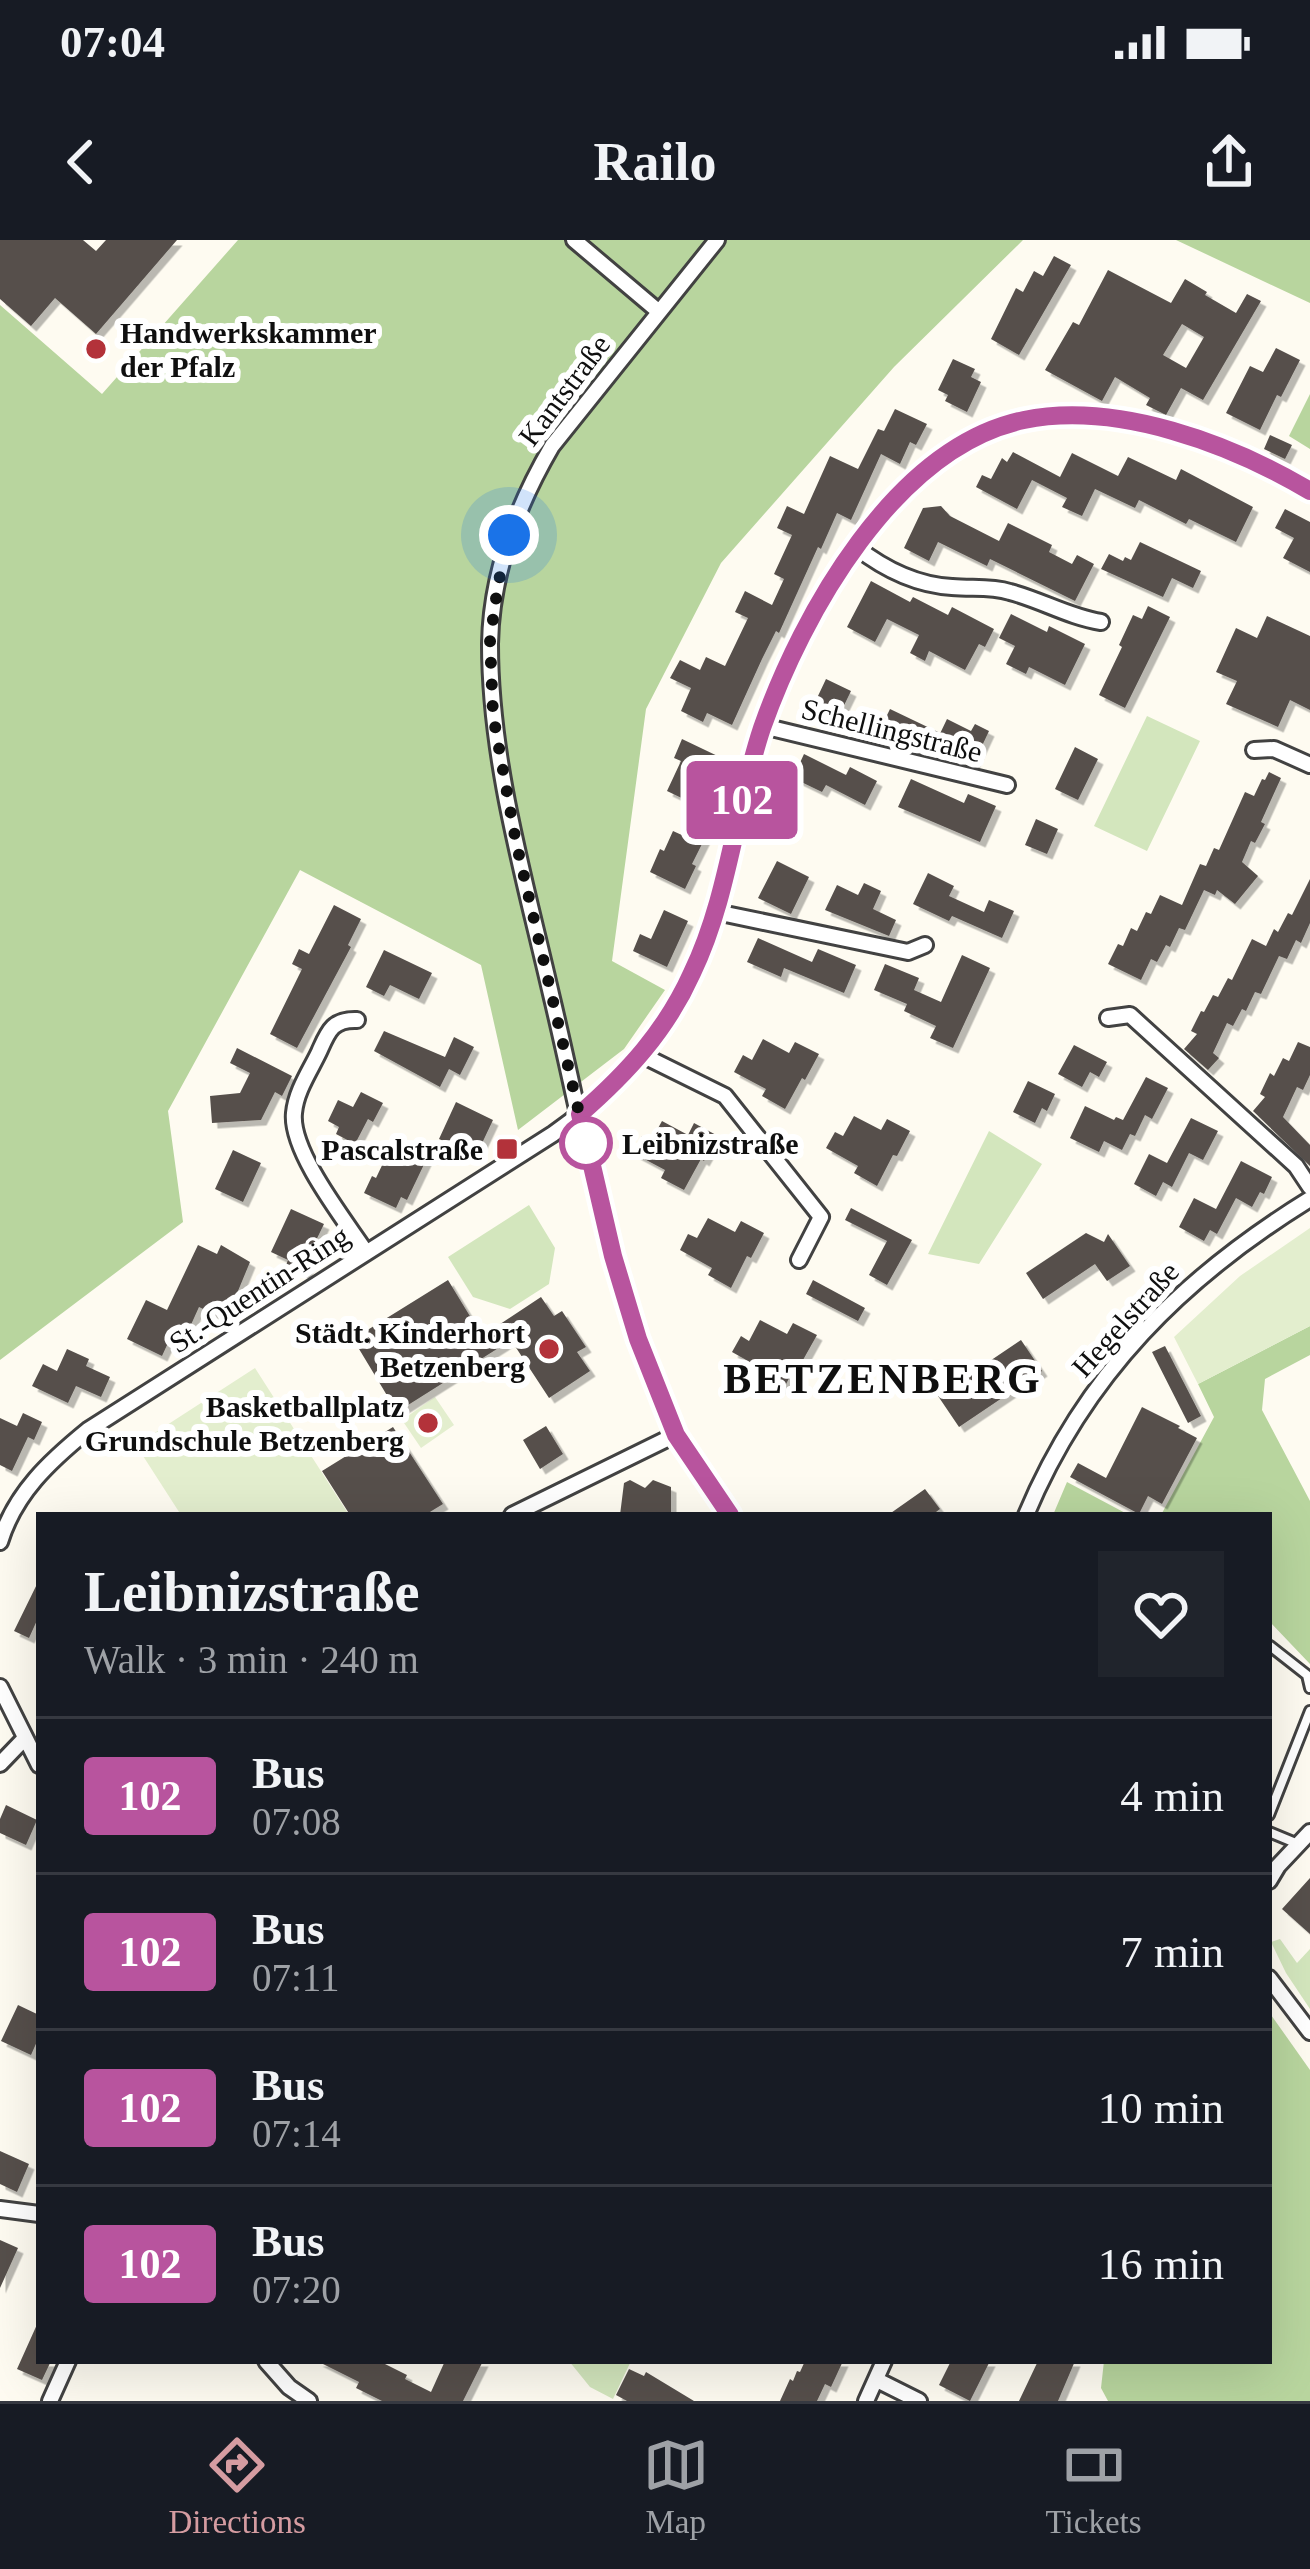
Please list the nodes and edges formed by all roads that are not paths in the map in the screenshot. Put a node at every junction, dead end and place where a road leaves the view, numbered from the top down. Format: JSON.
{"nodes":[{"id":1,"x":574,"y":240,"type":"edge"},
{"id":2,"x":717,"y":240,"type":"edge"},
{"id":3,"x":658,"y":311,"type":"junction"},
{"id":4,"x":1310,"y":492,"type":"edge"},
{"id":5,"x":856,"y":547,"type":"junction"},
{"id":6,"x":1101,"y":622,"type":"dead end"},
{"id":7,"x":763,"y":726,"type":"junction"},
{"id":8,"x":1254,"y":750,"type":"dead end"},
{"id":9,"x":1310,"y":766,"type":"edge"},
{"id":10,"x":1007,"y":785,"type":"dead end"},
{"id":11,"x":716,"y":912,"type":"junction"},
{"id":12,"x":925,"y":945,"type":"dead end"},
{"id":13,"x":1108,"y":1018,"type":"dead end"},
{"id":14,"x":357,"y":1020,"type":"dead end"},
{"id":15,"x":641,"y":1055,"type":"junction"},
{"id":16,"x":580,"y":1114,"type":"junction"},
{"id":17,"x":1310,"y":1187,"type":"edge"},
{"id":18,"x":1310,"y":1199,"type":"edge"},
{"id":19,"x":366,"y":1252,"type":"junction"},
{"id":20,"x":799,"y":1260,"type":"dead end"},
{"id":21,"x":676,"y":1435,"type":"junction"},
{"id":22,"x":518,"y":1512,"type":"edge"},
{"id":23,"x":728,"y":1512,"type":"edge"},
{"id":24,"x":1027,"y":1512,"type":"edge"},
{"id":25,"x":0,"y":1542,"type":"edge"},
{"id":26,"x":1272,"y":1648,"type":"edge"},
{"id":27,"x":0,"y":1687,"type":"edge"},
{"id":28,"x":1310,"y":1688,"type":"edge"},
{"id":29,"x":1310,"y":1712,"type":"edge"},
{"id":30,"x":25,"y":1738,"type":"junction"},
{"id":31,"x":36,"y":1759,"type":"edge"},
{"id":32,"x":0,"y":1764,"type":"edge"},
{"id":33,"x":1272,"y":1807,"type":"edge"},
{"id":34,"x":1310,"y":1832,"type":"edge"},
{"id":35,"x":1272,"y":1833,"type":"edge"},
{"id":36,"x":1298,"y":1844,"type":"junction"},
{"id":37,"x":1272,"y":1876,"type":"edge"},
{"id":38,"x":1272,"y":1982,"type":"edge"},
{"id":39,"x":1310,"y":2032,"type":"edge"},
{"id":40,"x":0,"y":2209,"type":"edge"},
{"id":41,"x":36,"y":2214,"type":"edge"},
{"id":42,"x":67,"y":2364,"type":"edge"},
{"id":43,"x":269,"y":2364,"type":"edge"},
{"id":44,"x":883,"y":2364,"type":"edge"},
{"id":45,"x":877,"y":2380,"type":"junction"},
{"id":46,"x":50,"y":2401,"type":"edge"},
{"id":47,"x":309,"y":2401,"type":"edge"},
{"id":48,"x":866,"y":2401,"type":"edge"},
{"id":49,"x":919,"y":2401,"type":"edge"}],
"edges":[{"from":1,"to":3,"type":"street"},
{"from":2,"to":3,"type":"street","name":"Kantstraße"},
{"from":3,"to":16,"type":"street","name":"Kantstraße"},
{"from":4,"to":5,"type":"street"},
{"from":5,"to":6,"type":"street"},
{"from":5,"to":7,"type":"street"},
{"from":7,"to":10,"type":"street","name":"Schellingstraße"},
{"from":7,"to":11,"type":"street"},
{"from":8,"to":9,"type":"street"},
{"from":11,"to":12,"type":"street"},
{"from":11,"to":15,"type":"street"},
{"from":13,"to":17,"type":"street"},
{"from":14,"to":19,"type":"street"},
{"from":15,"to":16,"type":"street"},
{"from":15,"to":20,"type":"street"},
{"from":16,"to":19,"type":"street","name":"St.-Quentin-Ring"},
{"from":16,"to":21,"type":"street","name":"Kantstraße"},
{"from":18,"to":24,"type":"street","name":"Hegelstraße"},
{"from":19,"to":25,"type":"street","name":"St.-Quentin-Ring"},
{"from":21,"to":22,"type":"street"},
{"from":21,"to":23,"type":"street","name":"Kantstraße"},
{"from":26,"to":28,"type":"lane"},
{"from":27,"to":30,"type":"street"},
{"from":29,"to":33,"type":"lane"},
{"from":30,"to":31,"type":"street"},
{"from":30,"to":32,"type":"street"},
{"from":34,"to":36,"type":"street"},
{"from":35,"to":36,"type":"lane"},
{"from":36,"to":37,"type":"street"},
{"from":38,"to":39,"type":"street"},
{"from":40,"to":41,"type":"street"},
{"from":42,"to":46,"type":"street"},
{"from":43,"to":47,"type":"street"},
{"from":44,"to":45,"type":"street"},
{"from":45,"to":48,"type":"street"},
{"from":45,"to":49,"type":"street"}]}
